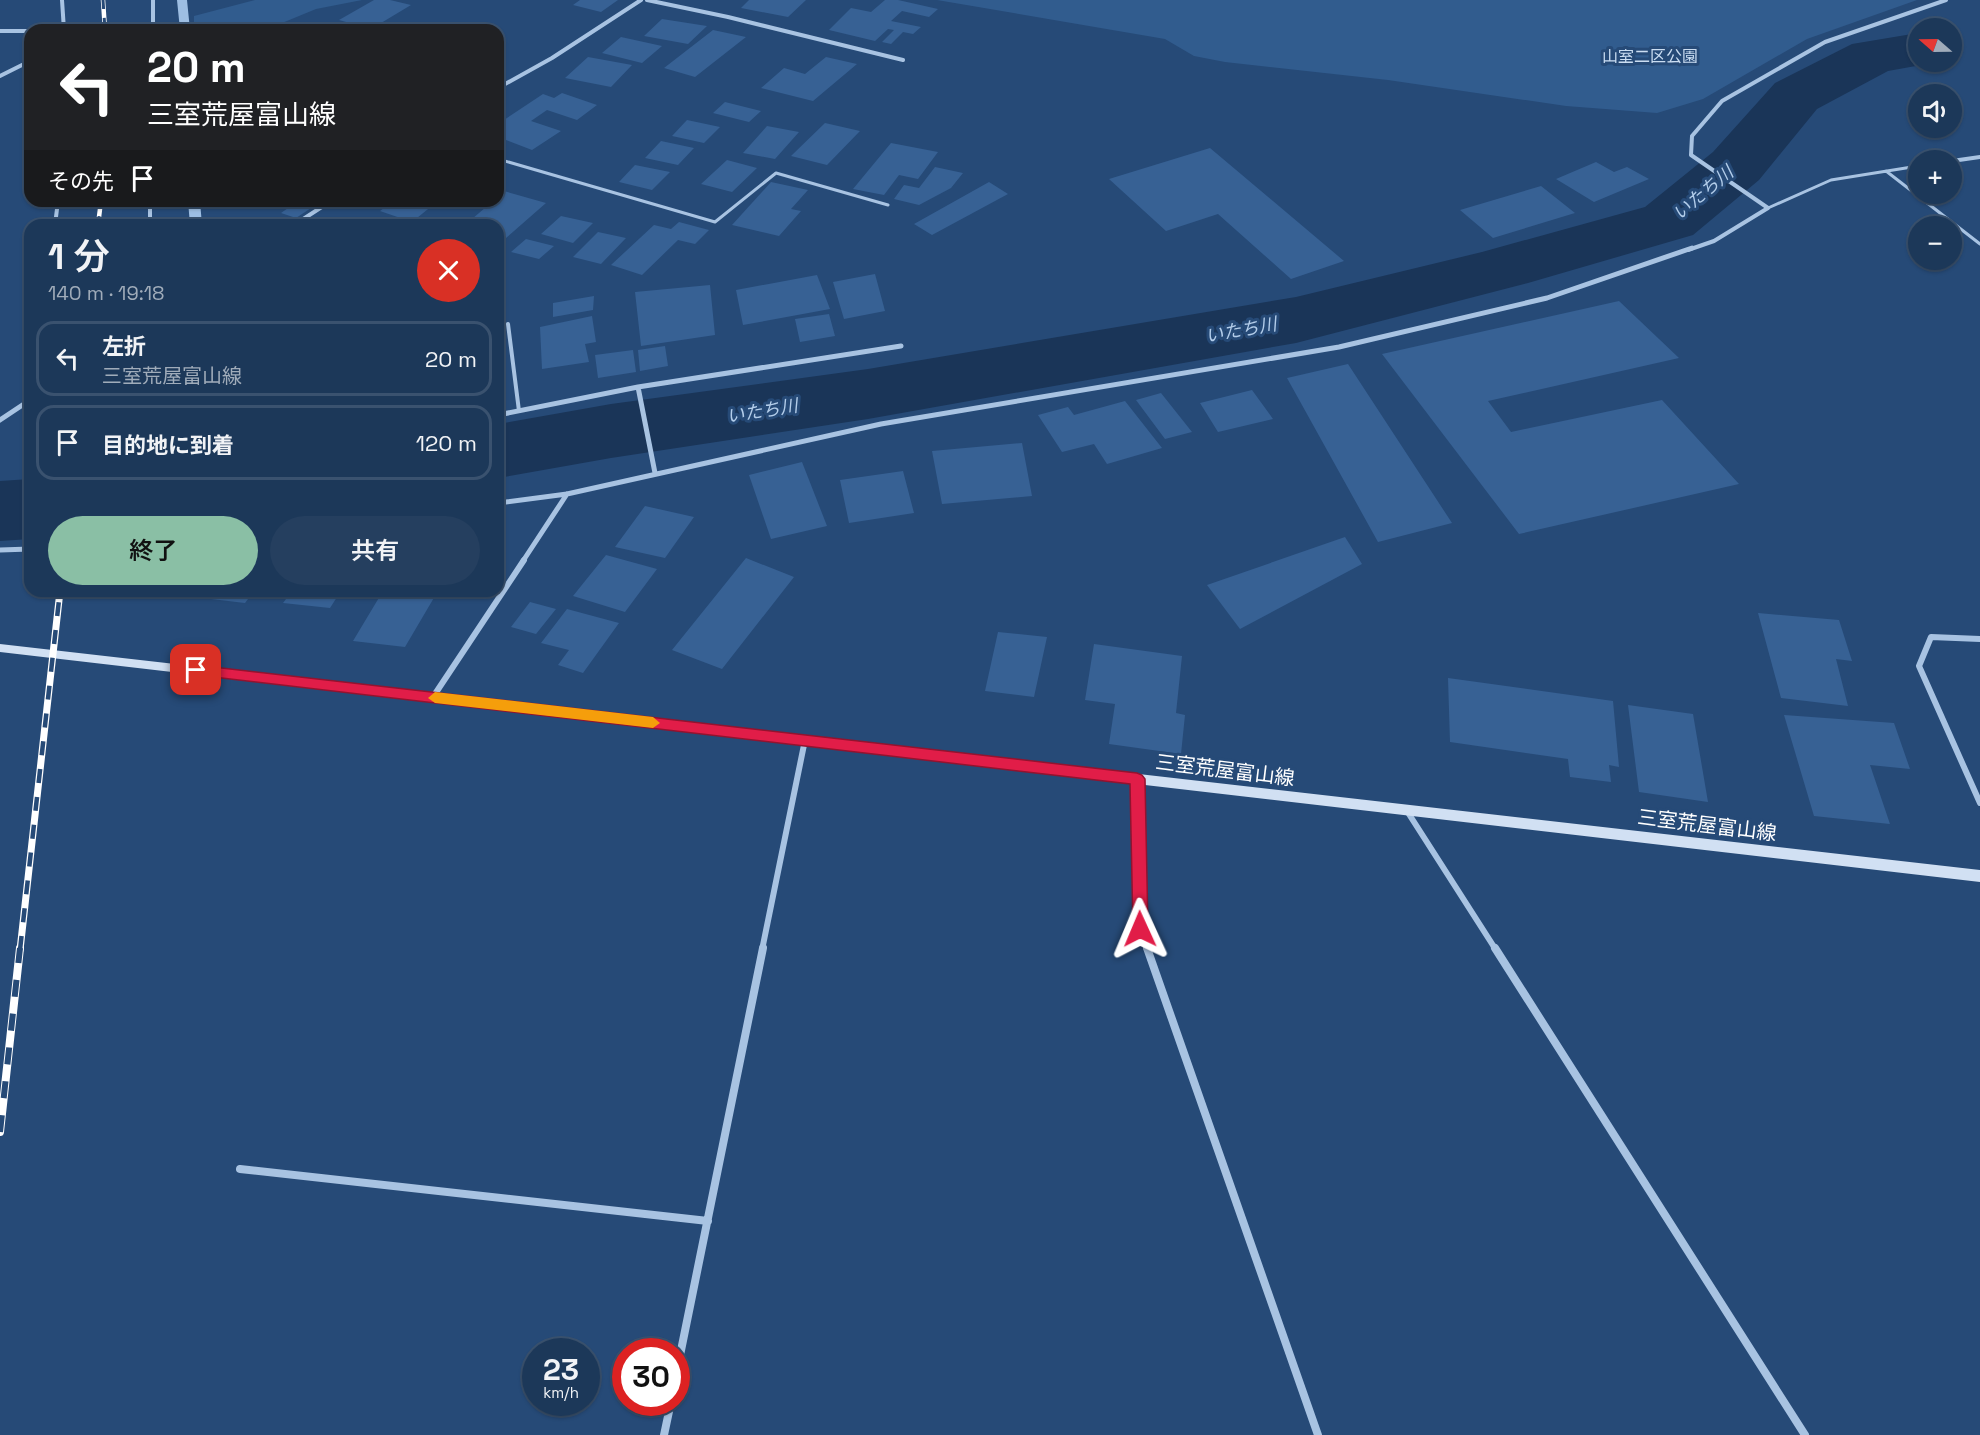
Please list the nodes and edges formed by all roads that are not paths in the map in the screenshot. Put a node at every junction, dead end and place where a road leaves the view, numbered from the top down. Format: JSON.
{"nodes":[{"id":1,"x":62,"y":0,"type":"edge"},
{"id":2,"x":153,"y":0,"type":"edge"},
{"id":3,"x":641,"y":0,"type":"edge"},
{"id":4,"x":647,"y":0,"type":"edge"},
{"id":5,"x":1946,"y":0,"type":"edge"},
{"id":6,"x":64,"y":24,"type":"edge"},
{"id":7,"x":153,"y":24,"type":"edge"},
{"id":8,"x":0,"y":31,"type":"edge"},
{"id":9,"x":24,"y":31,"type":"edge"},
{"id":10,"x":903,"y":60,"type":"dead end"},
{"id":11,"x":24,"y":64,"type":"edge"},
{"id":12,"x":0,"y":76,"type":"edge"},
{"id":13,"x":504,"y":85,"type":"edge"},
{"id":14,"x":1980,"y":157,"type":"edge"},
{"id":15,"x":1962,"y":160,"type":"edge"},
{"id":16,"x":504,"y":161,"type":"edge"},
{"id":17,"x":1908,"y":168,"type":"edge"},
{"id":18,"x":1886,"y":171,"type":"junction"},
{"id":19,"x":888,"y":205,"type":"dead end"},
{"id":20,"x":322,"y":207,"type":"edge"},
{"id":21,"x":1768,"y":208,"type":"junction"},
{"id":22,"x":303,"y":219,"type":"edge"},
{"id":23,"x":1980,"y":244,"type":"edge"},
{"id":24,"x":508,"y":324,"type":"dead end"},
{"id":25,"x":900,"y":346,"type":"dead end"},
{"id":26,"x":638,"y":387,"type":"junction"},
{"id":27,"x":24,"y":404,"type":"edge"},
{"id":28,"x":519,"y":411,"type":"junction"},
{"id":29,"x":504,"y":414,"type":"edge"},
{"id":30,"x":0,"y":420,"type":"edge"},
{"id":31,"x":655,"y":473,"type":"junction"},
{"id":32,"x":567,"y":494,"type":"junction"},
{"id":33,"x":504,"y":502,"type":"edge"},
{"id":34,"x":24,"y":549,"type":"edge"},
{"id":35,"x":0,"y":550,"type":"edge"},
{"id":36,"x":504,"y":590,"type":"edge"},
{"id":37,"x":499,"y":597,"type":"edge"},
{"id":38,"x":1980,"y":639,"type":"edge"},
{"id":39,"x":0,"y":648,"type":"edge"},
{"id":40,"x":433,"y":698,"type":"junction"},
{"id":41,"x":805,"y":740,"type":"junction"},
{"id":42,"x":1137,"y":779,"type":"junction"},
{"id":43,"x":1980,"y":803,"type":"edge"},
{"id":44,"x":1407,"y":810,"type":"junction"},
{"id":45,"x":1980,"y":876,"type":"edge"},
{"id":46,"x":240,"y":1169,"type":"dead end"},
{"id":47,"x":708,"y":1221,"type":"junction"},
{"id":48,"x":684,"y":1338,"type":"edge"},
{"id":49,"x":668,"y":1416,"type":"edge"},
{"id":50,"x":664,"y":1435,"type":"edge"},
{"id":51,"x":1318,"y":1435,"type":"edge"},
{"id":52,"x":1805,"y":1435,"type":"edge"}],
"edges":[{"from":1,"to":6,"type":"street"},
{"from":2,"to":7,"type":"street"},
{"from":3,"to":13,"type":"street"},
{"from":4,"to":10,"type":"street"},
{"from":5,"to":21,"type":"street"},
{"from":8,"to":9,"type":"street"},
{"from":11,"to":12,"type":"street"},
{"from":14,"to":15,"type":"street"},
{"from":16,"to":19,"type":"lane"},
{"from":17,"to":18,"type":"lane"},
{"from":18,"to":21,"type":"lane"},
{"from":18,"to":23,"type":"lane"},
{"from":20,"to":22,"type":"street"},
{"from":21,"to":31,"type":"street"},
{"from":24,"to":28,"type":"lane"},
{"from":25,"to":26,"type":"street"},
{"from":26,"to":28,"type":"street"},
{"from":26,"to":31,"type":"street"},
{"from":27,"to":30,"type":"street"},
{"from":28,"to":29,"type":"street"},
{"from":31,"to":32,"type":"street"},
{"from":32,"to":33,"type":"street"},
{"from":32,"to":36,"type":"street"},
{"from":34,"to":35,"type":"street"},
{"from":37,"to":40,"type":"street"},
{"from":38,"to":43,"type":"street"},
{"from":39,"to":40,"type":"main road","name":"三室荒屋富山線"},
{"from":40,"to":41,"type":"main road","name":"三室荒屋富山線"},
{"from":41,"to":42,"type":"main road","name":"三室荒屋富山線"},
{"from":41,"to":47,"type":"street"},
{"from":42,"to":44,"type":"main road","name":"三室荒屋富山線"},
{"from":42,"to":51,"type":"street"},
{"from":44,"to":45,"type":"main road","name":"三室荒屋富山線"},
{"from":44,"to":52,"type":"street"},
{"from":46,"to":47,"type":"street"},
{"from":47,"to":48,"type":"street"},
{"from":49,"to":50,"type":"street"}]}
